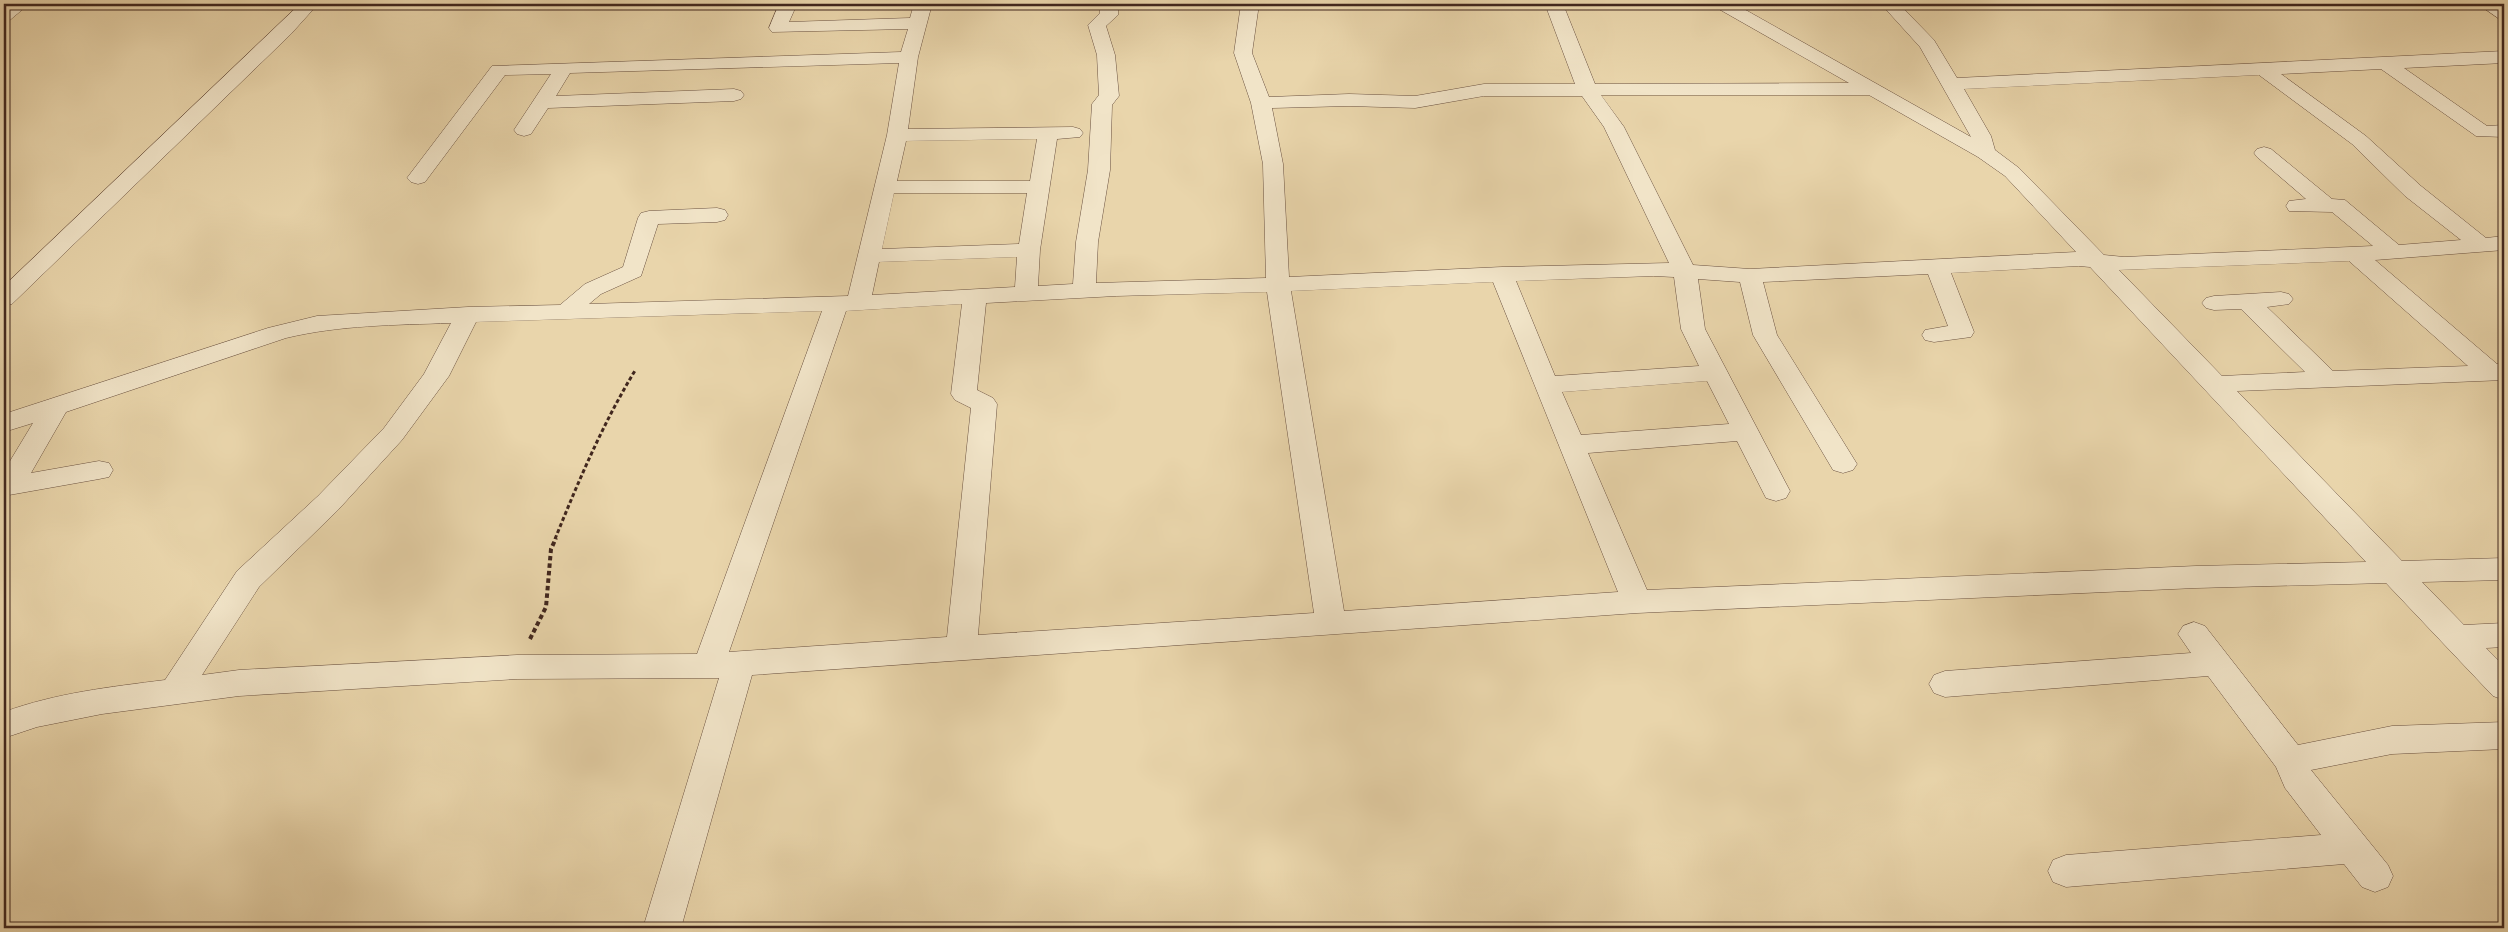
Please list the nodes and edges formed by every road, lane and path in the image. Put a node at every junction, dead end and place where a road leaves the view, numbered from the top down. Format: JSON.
{"nodes":[{"id":1,"x":20,"y":4,"type":"edge"},
{"id":2,"x":308,"y":4,"type":"edge"},
{"id":3,"x":788,"y":4,"type":"edge"},
{"id":4,"x":923,"y":4,"type":"edge"},
{"id":5,"x":1109,"y":4,"type":"edge"},
{"id":6,"x":1250,"y":4,"type":"edge"},
{"id":7,"x":1554,"y":4,"type":"edge"},
{"id":8,"x":1723,"y":4,"type":"edge"},
{"id":9,"x":1890,"y":4,"type":"edge"},
{"id":10,"x":4,"y":16,"type":"edge"},
{"id":11,"x":918,"y":23,"type":"junction"},
{"id":12,"x":2504,"y":56,"type":"edge"},
{"id":13,"x":909,"y":57,"type":"junction"},
{"id":14,"x":2385,"y":62,"type":"junction"},
{"id":15,"x":564,"y":68,"type":"junction"},
{"id":16,"x":2263,"y":68,"type":"junction"},
{"id":17,"x":1952,"y":84,"type":"junction"},
{"id":18,"x":1587,"y":89,"type":"junction"},
{"id":19,"x":1873,"y":89,"type":"junction"},
{"id":20,"x":734,"y":95,"type":"dead end"},
{"id":21,"x":542,"y":102,"type":"junction"},
{"id":22,"x":1262,"y":103,"type":"junction"},
{"id":23,"x":524,"y":130,"type":"dead end"},
{"id":24,"x":2504,"y":131,"type":"edge"},
{"id":25,"x":1073,"y":133,"type":"dead end"},
{"id":26,"x":1048,"y":134,"type":"junction"},
{"id":27,"x":897,"y":135,"type":"junction"},
{"id":28,"x":2264,"y":153,"type":"dead end"},
{"id":29,"x":1985,"y":154,"type":"junction"},
{"id":30,"x":418,"y":178,"type":"dead end"},
{"id":31,"x":886,"y":187,"type":"junction"},
{"id":32,"x":1038,"y":187,"type":"junction"},
{"id":33,"x":2326,"y":205,"type":"junction"},
{"id":34,"x":2297,"y":206,"type":"dead end"},
{"id":35,"x":717,"y":215,"type":"dead end"},
{"id":36,"x":2504,"y":243,"type":"edge"},
{"id":37,"x":2480,"y":244,"type":"junction"},
{"id":38,"x":1029,"y":250,"type":"junction"},
{"id":39,"x":2394,"y":252,"type":"junction"},
{"id":40,"x":2355,"y":254,"type":"junction"},
{"id":41,"x":869,"y":256,"type":"junction"},
{"id":42,"x":2099,"y":261,"type":"junction"},
{"id":43,"x":1937,"y":267,"type":"junction"},
{"id":44,"x":1685,"y":273,"type":"junction"},
{"id":45,"x":1502,"y":274,"type":"junction"},
{"id":46,"x":1750,"y":276,"type":"junction"},
{"id":47,"x":1278,"y":285,"type":"junction"},
{"id":48,"x":1084,"y":291,"type":"junction"},
{"id":49,"x":1026,"y":295,"type":"junction"},
{"id":50,"x":975,"y":298,"type":"junction"},
{"id":51,"x":4,"y":299,"type":"edge"},
{"id":52,"x":2282,"y":299,"type":"dead end"},
{"id":53,"x":2247,"y":301,"type":"junction"},
{"id":54,"x":848,"y":303,"type":"junction"},
{"id":55,"x":2214,"y":303,"type":"dead end"},
{"id":56,"x":565,"y":313,"type":"junction"},
{"id":57,"x":468,"y":314,"type":"junction"},
{"id":58,"x":1934,"y":335,"type":"dead end"},
{"id":59,"x":636,"y":369,"type":"dead end"},
{"id":60,"x":2498,"y":372,"type":"edge"},
{"id":61,"x":1715,"y":373,"type":"junction"},
{"id":62,"x":2327,"y":380,"type":"junction"},
{"id":63,"x":2215,"y":384,"type":"junction"},
{"id":64,"x":1546,"y":385,"type":"junction"},
{"id":65,"x":57,"y":404,"type":"junction"},
{"id":66,"x":4,"y":423,"type":"edge"},
{"id":67,"x":1745,"y":432,"type":"junction"},
{"id":68,"x":1571,"y":445,"type":"junction"},
{"id":69,"x":1843,"y":464,"type":"dead end"},
{"id":70,"x":99,"y":470,"type":"dead end"},
{"id":71,"x":1776,"y":491,"type":"dead end"},
{"id":72,"x":2504,"y":569,"type":"edge"},
{"id":73,"x":2395,"y":572,"type":"junction"},
{"id":74,"x":1637,"y":602,"type":"junction"},
{"id":75,"x":1331,"y":623,"type":"junction"},
{"id":76,"x":2194,"y":634,"type":"dead end"},
{"id":77,"x":2504,"y":634,"type":"edge"},
{"id":78,"x":2456,"y":636,"type":"junction"},
{"id":79,"x":962,"y":650,"type":"junction"},
{"id":80,"x":2216,"y":663,"type":"junction"},
{"id":81,"x":724,"y":665,"type":"junction"},
{"id":82,"x":517,"y":667,"type":"junction"},
{"id":83,"x":1945,"y":684,"type":"dead end"},
{"id":84,"x":2504,"y":686,"type":"edge"},
{"id":85,"x":175,"y":691,"type":"junction"},
{"id":86,"x":4,"y":725,"type":"edge"},
{"id":87,"x":2504,"y":736,"type":"edge"},
{"id":88,"x":2290,"y":760,"type":"junction"},
{"id":89,"x":2353,"y":848,"type":"junction"},
{"id":90,"x":2066,"y":871,"type":"dead end"},
{"id":91,"x":2375,"y":876,"type":"dead end"},
{"id":92,"x":662,"y":928,"type":"edge"}],
"edges":[{"from":1,"to":10,"type":"street"},
{"from":2,"to":51,"type":"street"},
{"from":3,"to":11,"type":"street"},
{"from":4,"to":11,"type":"street"},
{"from":5,"to":48,"type":"street"},
{"from":6,"to":22,"type":"street"},
{"from":7,"to":18,"type":"street"},
{"from":8,"to":19,"type":"street"},
{"from":9,"to":17,"type":"street"},
{"from":11,"to":13,"type":"street"},
{"from":12,"to":14,"type":"street"},
{"from":13,"to":15,"type":"street"},
{"from":13,"to":27,"type":"street"},
{"from":14,"to":16,"type":"street"},
{"from":14,"to":24,"type":"street"},
{"from":15,"to":21,"type":"street"},
{"from":15,"to":30,"type":"street"},
{"from":16,"to":17,"type":"street"},
{"from":16,"to":37,"type":"street"},
{"from":17,"to":29,"type":"street"},
{"from":18,"to":19,"type":"street"},
{"from":18,"to":22,"type":"street"},
{"from":18,"to":44,"type":"street"},
{"from":19,"to":29,"type":"street"},
{"from":20,"to":21,"type":"street"},
{"from":21,"to":23,"type":"street"},
{"from":22,"to":47,"type":"street"},
{"from":25,"to":26,"type":"street"},
{"from":26,"to":27,"type":"street"},
{"from":26,"to":32,"type":"street"},
{"from":27,"to":31,"type":"street"},
{"from":28,"to":33,"type":"street"},
{"from":29,"to":42,"type":"street"},
{"from":31,"to":32,"type":"street"},
{"from":31,"to":41,"type":"street"},
{"from":32,"to":38,"type":"street"},
{"from":33,"to":34,"type":"street"},
{"from":33,"to":39,"type":"street"},
{"from":35,"to":56,"type":"street"},
{"from":36,"to":37,"type":"street"},
{"from":37,"to":39,"type":"street"},
{"from":38,"to":41,"type":"street"},
{"from":38,"to":49,"type":"street"},
{"from":39,"to":40,"type":"street"},
{"from":40,"to":42,"type":"street"},
{"from":40,"to":60,"type":"street"},
{"from":41,"to":54,"type":"street"},
{"from":42,"to":43,"type":"street"},
{"from":42,"to":63,"type":"street"},
{"from":43,"to":46,"type":"street"},
{"from":43,"to":58,"type":"street"},
{"from":44,"to":45,"type":"street"},
{"from":44,"to":46,"type":"street"},
{"from":44,"to":61,"type":"street"},
{"from":45,"to":47,"type":"street"},
{"from":45,"to":64,"type":"street"},
{"from":46,"to":69,"type":"street"},
{"from":47,"to":48,"type":"street"},
{"from":47,"to":75,"type":"street"},
{"from":48,"to":49,"type":"street"},
{"from":49,"to":50,"type":"street"},
{"from":50,"to":54,"type":"street"},
{"from":50,"to":79,"type":"street"},
{"from":52,"to":53,"type":"street"},
{"from":53,"to":55,"type":"street"},
{"from":53,"to":62,"type":"street"},
{"from":54,"to":56,"type":"street"},
{"from":54,"to":81,"type":"street"},
{"from":56,"to":57,"type":"street"},
{"from":57,"to":65,"type":"street"},
{"from":57,"to":85,"type":"street"},
{"from":59,"to":82,"type":"path"},
{"from":60,"to":62,"type":"street"},
{"from":61,"to":64,"type":"street"},
{"from":61,"to":67,"type":"street"},
{"from":62,"to":63,"type":"street"},
{"from":63,"to":73,"type":"street"},
{"from":64,"to":68,"type":"street"},
{"from":65,"to":66,"type":"street"},
{"from":65,"to":70,"type":"street"},
{"from":67,"to":68,"type":"street"},
{"from":67,"to":71,"type":"street"},
{"from":68,"to":74,"type":"street"},
{"from":72,"to":73,"type":"street"},
{"from":73,"to":74,"type":"street"},
{"from":73,"to":78,"type":"street"},
{"from":74,"to":75,"type":"street"},
{"from":75,"to":79,"type":"street"},
{"from":76,"to":80,"type":"street"},
{"from":77,"to":78,"type":"street"},
{"from":78,"to":84,"type":"street"},
{"from":79,"to":81,"type":"street"},
{"from":80,"to":83,"type":"street"},
{"from":80,"to":88,"type":"street"},
{"from":81,"to":82,"type":"street"},
{"from":81,"to":92,"type":"street"},
{"from":82,"to":85,"type":"street"},
{"from":85,"to":86,"type":"street"},
{"from":87,"to":88,"type":"street"},
{"from":88,"to":89,"type":"street"},
{"from":89,"to":90,"type":"street"},
{"from":89,"to":91,"type":"street"}]}
